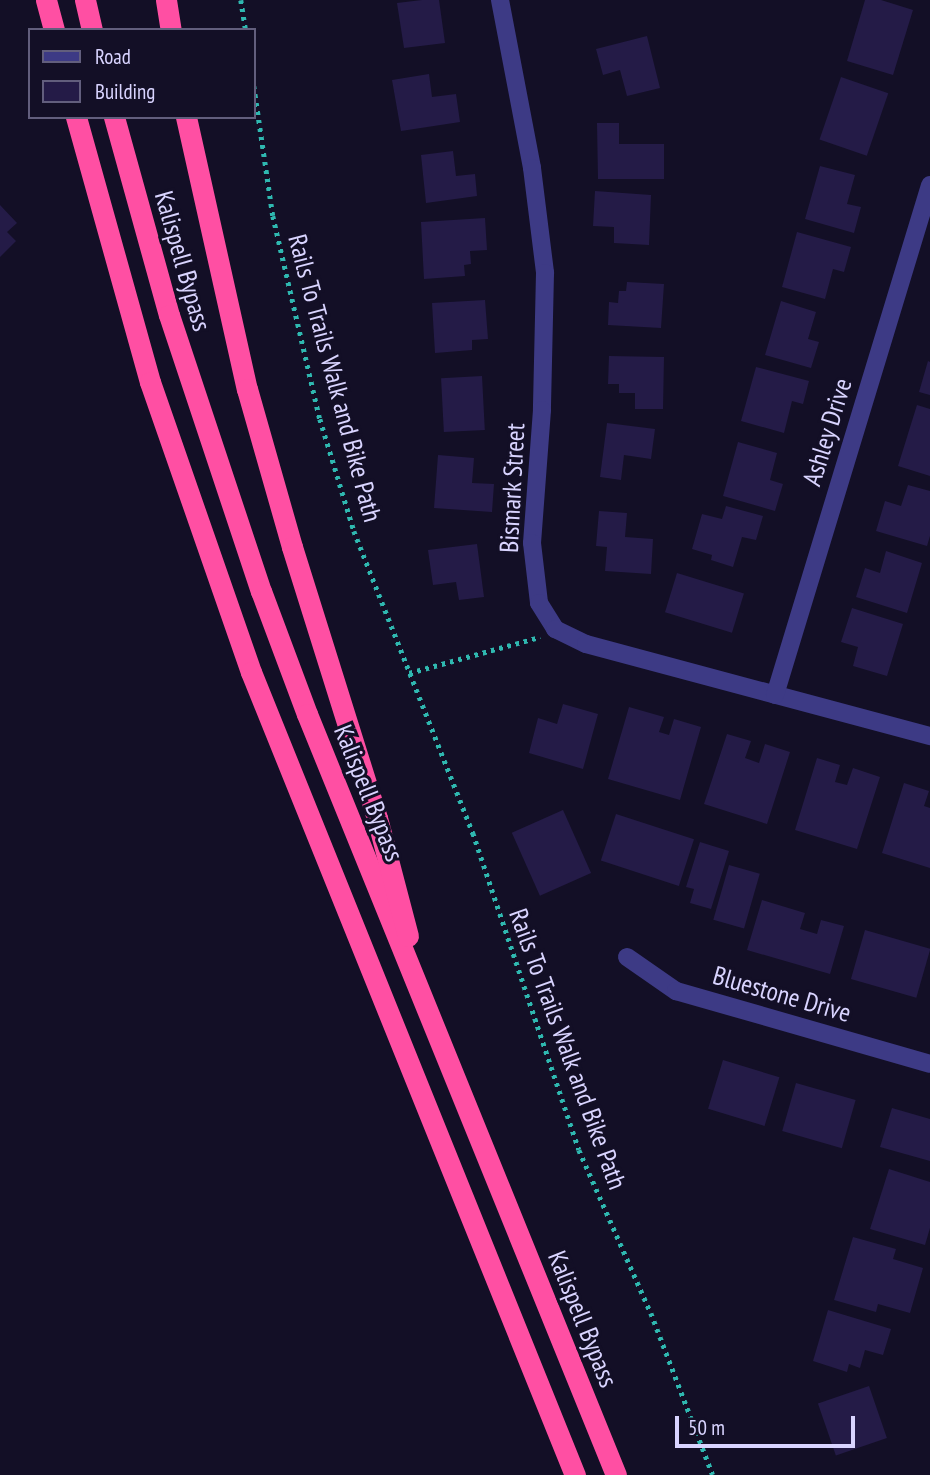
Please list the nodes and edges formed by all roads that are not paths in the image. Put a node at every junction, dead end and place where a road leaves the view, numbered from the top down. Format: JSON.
{"nodes":[{"id":1,"x":46,"y":0,"type":"edge"},
{"id":2,"x":85,"y":0,"type":"edge"},
{"id":3,"x":166,"y":0,"type":"edge"},
{"id":4,"x":500,"y":0,"type":"edge"},
{"id":5,"x":53,"y":28,"type":"edge"},
{"id":6,"x":92,"y":28,"type":"edge"},
{"id":7,"x":171,"y":28,"type":"edge"},
{"id":8,"x":77,"y":119,"type":"edge"},
{"id":9,"x":115,"y":119,"type":"edge"},
{"id":10,"x":186,"y":119,"type":"edge"},
{"id":11,"x":930,"y":185,"type":"edge"},
{"id":12,"x":775,"y":695,"type":"junction"},
{"id":13,"x":930,"y":736,"type":"edge"},
{"id":14,"x":627,"y":957,"type":"dead end"},
{"id":15,"x":422,"y":1000,"type":"junction"},
{"id":16,"x":930,"y":1064,"type":"edge"},
{"id":17,"x":575,"y":1475,"type":"edge"},
{"id":18,"x":616,"y":1475,"type":"edge"}],
"edges":[{"from":1,"to":5,"type":"highway"},
{"from":2,"to":6,"type":"highway"},
{"from":3,"to":7,"type":"highway"},
{"from":4,"to":12,"type":"street","name":"Bismark Street"},
{"from":8,"to":17,"type":"highway"},
{"from":9,"to":15,"type":"highway","name":"Kalispell Bypass"},
{"from":10,"to":15,"type":"highway"},
{"from":11,"to":12,"type":"street","name":"Ashley Drive"},
{"from":12,"to":13,"type":"street"},
{"from":14,"to":16,"type":"street","name":"Bluestone Drive"},
{"from":15,"to":18,"type":"highway","name":"Kalispell Bypass"}]}
